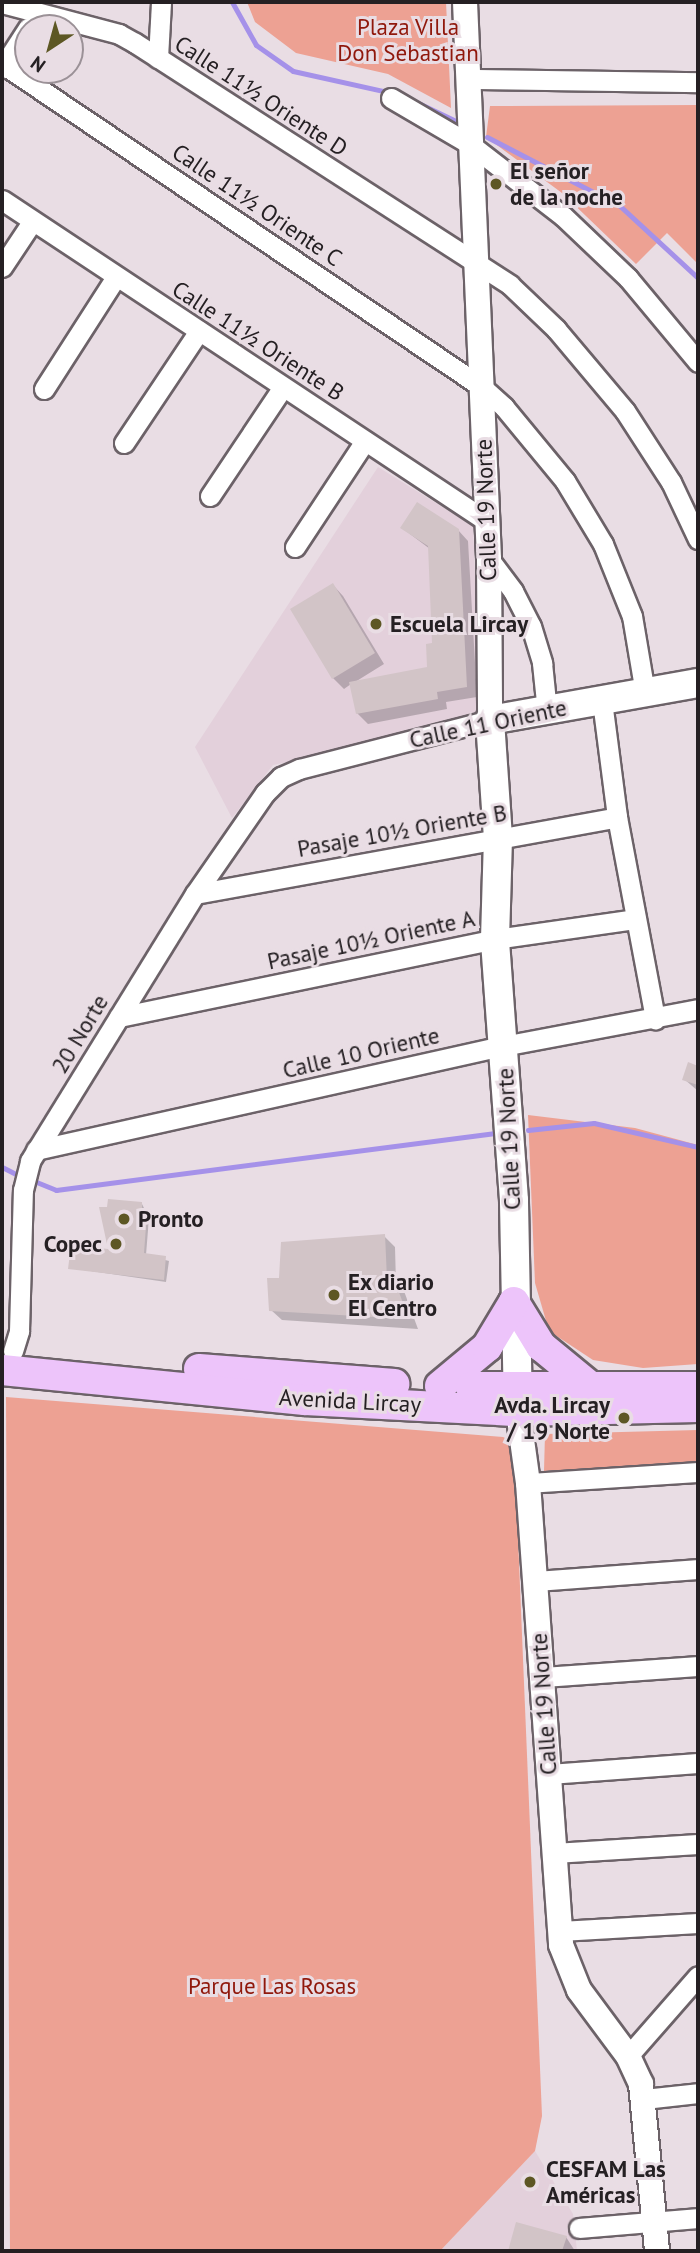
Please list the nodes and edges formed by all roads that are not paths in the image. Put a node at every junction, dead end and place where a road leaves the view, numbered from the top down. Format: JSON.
{"nodes":[{"id":1,"x":161,"y":2,"type":"edge"},
{"id":2,"x":465,"y":2,"type":"edge"},
{"id":3,"x":2,"y":4,"type":"edge"},
{"id":4,"x":18,"y":14,"type":"edge"},
{"id":5,"x":84,"y":30,"type":"edge"},
{"id":6,"x":14,"y":50,"type":"edge"},
{"id":7,"x":158,"y":58,"type":"junction"},
{"id":8,"x":3,"y":66,"type":"edge"},
{"id":9,"x":469,"y":79,"type":"junction"},
{"id":10,"x":698,"y":82,"type":"edge"},
{"id":11,"x":391,"y":99,"type":"dead end"},
{"id":12,"x":471,"y":145,"type":"junction"},
{"id":13,"x":2,"y":200,"type":"edge"},
{"id":14,"x":32,"y":222,"type":"junction"},
{"id":15,"x":477,"y":264,"type":"junction"},
{"id":16,"x":2,"y":267,"type":"edge"},
{"id":17,"x":116,"y":277,"type":"junction"},
{"id":18,"x":198,"y":331,"type":"junction"},
{"id":19,"x":698,"y":362,"type":"edge"},
{"id":20,"x":283,"y":387,"type":"junction"},
{"id":21,"x":482,"y":387,"type":"junction"},
{"id":22,"x":44,"y":389,"type":"dead end"},
{"id":23,"x":365,"y":441,"type":"junction"},
{"id":24,"x":124,"y":443,"type":"dead end"},
{"id":25,"x":210,"y":496,"type":"dead end"},
{"id":26,"x":488,"y":522,"type":"junction"},
{"id":27,"x":698,"y":539,"type":"edge"},
{"id":28,"x":295,"y":547,"type":"dead end"},
{"id":29,"x":489,"y":559,"type":"junction"},
{"id":30,"x":698,"y":683,"type":"edge"},
{"id":31,"x":645,"y":693,"type":"junction"},
{"id":32,"x":602,"y":701,"type":"junction"},
{"id":33,"x":547,"y":710,"type":"junction"},
{"id":34,"x":490,"y":720,"type":"junction"},
{"id":35,"x":281,"y":777,"type":"joint"},
{"id":36,"x":617,"y":817,"type":"junction"},
{"id":37,"x":498,"y":838,"type":"junction"},
{"id":38,"x":195,"y":894,"type":"junction"},
{"id":39,"x":636,"y":919,"type":"junction"},
{"id":40,"x":495,"y":939,"type":"junction"},
{"id":41,"x":698,"y":1009,"type":"edge"},
{"id":42,"x":119,"y":1017,"type":"junction"},
{"id":43,"x":655,"y":1019,"type":"junction"},
{"id":44,"x":503,"y":1046,"type":"junction"},
{"id":45,"x":36,"y":1150,"type":"junction"},
{"id":46,"x":514,"y":1302,"type":"junction"},
{"id":47,"x":6,"y":1357,"type":"edge"},
{"id":48,"x":440,"y":1386,"type":"junction"},
{"id":49,"x":591,"y":1387,"type":"junction"},
{"id":50,"x":698,"y":1387,"type":"edge"},
{"id":51,"x":517,"y":1400,"type":"junction"},
{"id":52,"x":698,"y":1407,"type":"edge"},
{"id":53,"x":698,"y":1472,"type":"edge"},
{"id":54,"x":528,"y":1483,"type":"junction"},
{"id":55,"x":698,"y":1569,"type":"edge"},
{"id":56,"x":535,"y":1581,"type":"junction"},
{"id":57,"x":698,"y":1666,"type":"edge"},
{"id":58,"x":542,"y":1677,"type":"junction"},
{"id":59,"x":698,"y":1763,"type":"edge"},
{"id":60,"x":548,"y":1774,"type":"junction"},
{"id":61,"x":698,"y":1843,"type":"edge"},
{"id":62,"x":554,"y":1853,"type":"junction"},
{"id":63,"x":698,"y":1923,"type":"edge"},
{"id":64,"x":560,"y":1931,"type":"junction"},
{"id":65,"x":698,"y":1976,"type":"edge"},
{"id":66,"x":628,"y":2056,"type":"junction"},
{"id":67,"x":698,"y":2093,"type":"edge"},
{"id":68,"x":644,"y":2099,"type":"junction"},
{"id":69,"x":698,"y":2218,"type":"edge"},
{"id":70,"x":653,"y":2222,"type":"junction"},
{"id":71,"x":579,"y":2228,"type":"dead end"},
{"id":72,"x":657,"y":2251,"type":"edge"}],
"edges":[{"from":1,"to":7,"type":"street"},
{"from":2,"to":9,"type":"street","name":"Calle 19 Norte"},
{"from":3,"to":4,"type":"street","name":"Calle 11½ Oriente D"},
{"from":5,"to":7,"type":"street","name":"Calle 11½ Oriente D"},
{"from":6,"to":8,"type":"street"},
{"from":7,"to":15,"type":"street","name":"Calle 11½ Oriente D"},
{"from":8,"to":21,"type":"street","name":"Calle 11½ Oriente C"},
{"from":9,"to":10,"type":"street"},
{"from":9,"to":12,"type":"street","name":"Calle 19 Norte"},
{"from":11,"to":12,"type":"street"},
{"from":12,"to":15,"type":"street","name":"Calle 19 Norte"},
{"from":12,"to":19,"type":"street"},
{"from":13,"to":14,"type":"street","name":"Calle 11½ Oriente B"},
{"from":14,"to":16,"type":"street"},
{"from":14,"to":17,"type":"street","name":"Calle 11½ Oriente B"},
{"from":15,"to":21,"type":"street","name":"Calle 19 Norte"},
{"from":15,"to":27,"type":"street","name":"Calle 11½ Oriente D"},
{"from":17,"to":18,"type":"street","name":"Calle 11½ Oriente B"},
{"from":17,"to":22,"type":"street"},
{"from":18,"to":20,"type":"street","name":"Calle 11½ Oriente B"},
{"from":18,"to":24,"type":"street"},
{"from":20,"to":23,"type":"street","name":"Calle 11½ Oriente B"},
{"from":20,"to":25,"type":"street"},
{"from":21,"to":26,"type":"street","name":"Calle 19 Norte"},
{"from":21,"to":31,"type":"street","name":"Calle 11½ Oriente C"},
{"from":23,"to":26,"type":"street","name":"Calle 11½ Oriente B"},
{"from":23,"to":28,"type":"street"},
{"from":26,"to":29,"type":"street","name":"Calle 19 Norte"},
{"from":29,"to":33,"type":"street"},
{"from":29,"to":34,"type":"street","name":"Calle 19 Norte"},
{"from":30,"to":31,"type":"main road","name":"Calle 11 Oriente"},
{"from":31,"to":32,"type":"main road","name":"Calle 11 Oriente"},
{"from":32,"to":33,"type":"main road","name":"Calle 11 Oriente"},
{"from":32,"to":36,"type":"street"},
{"from":33,"to":34,"type":"main road","name":"Calle 11 Oriente"},
{"from":34,"to":35,"type":"street","name":"Calle 11 Oriente"},
{"from":34,"to":37,"type":"main road","name":"Calle 19 Norte"},
{"from":35,"to":38,"type":"street","name":"20 Norte"},
{"from":36,"to":37,"type":"street","name":"Pasaje 10½ Oriente B"},
{"from":36,"to":39,"type":"street"},
{"from":37,"to":38,"type":"street","name":"Pasaje 10½ Oriente B"},
{"from":37,"to":40,"type":"main road","name":"Calle 19 Norte"},
{"from":38,"to":42,"type":"street","name":"20 Norte"},
{"from":39,"to":40,"type":"street","name":"Pasaje 10½ Oriente A"},
{"from":39,"to":43,"type":"street"},
{"from":40,"to":42,"type":"street","name":"Pasaje 10½ Oriente A"},
{"from":40,"to":44,"type":"main road","name":"Calle 19 Norte"},
{"from":41,"to":43,"type":"street","name":"Calle 10 Oriente"},
{"from":42,"to":45,"type":"street","name":"20 Norte"},
{"from":43,"to":44,"type":"street","name":"Calle 10 Oriente"},
{"from":44,"to":45,"type":"street","name":"Calle 10 Oriente"},
{"from":44,"to":46,"type":"main road","name":"Calle 19 Norte"},
{"from":45,"to":47,"type":"street","name":"20 Norte"},
{"from":46,"to":48,"type":"main road"},
{"from":46,"to":49,"type":"main road"},
{"from":46,"to":51,"type":"main road","name":"Calle 19 Norte"},
{"from":47,"to":48,"type":"main road","name":"Avenida Lircay"},
{"from":47,"to":51,"type":"main road","name":"Avenida Lircay"},
{"from":48,"to":51,"type":"main road","name":"Avenida Lircay"},
{"from":49,"to":50,"type":"main road","name":"Avenida Lircay"},
{"from":49,"to":51,"type":"main road","name":"Avenida Lircay"},
{"from":51,"to":52,"type":"main road","name":"Avenida Lircay"},
{"from":51,"to":54,"type":"street","name":"Calle 19 Norte"},
{"from":53,"to":54,"type":"street"},
{"from":54,"to":56,"type":"street","name":"Calle 19 Norte"},
{"from":55,"to":56,"type":"street"},
{"from":56,"to":58,"type":"street","name":"Calle 19 Norte"},
{"from":57,"to":58,"type":"street"},
{"from":58,"to":60,"type":"street","name":"Calle 19 Norte"},
{"from":59,"to":60,"type":"street"},
{"from":60,"to":62,"type":"street","name":"Calle 19 Norte"},
{"from":61,"to":62,"type":"street"},
{"from":62,"to":64,"type":"street","name":"Calle 19 Norte"},
{"from":63,"to":64,"type":"street"},
{"from":64,"to":66,"type":"street","name":"Calle 19 Norte"},
{"from":65,"to":66,"type":"street"},
{"from":66,"to":68,"type":"street","name":"Calle 19 Norte"},
{"from":67,"to":68,"type":"street"},
{"from":68,"to":70,"type":"street","name":"Calle 19 Norte"},
{"from":69,"to":70,"type":"street"},
{"from":70,"to":71,"type":"street"},
{"from":70,"to":72,"type":"street","name":"Calle 19 Norte"}]}
